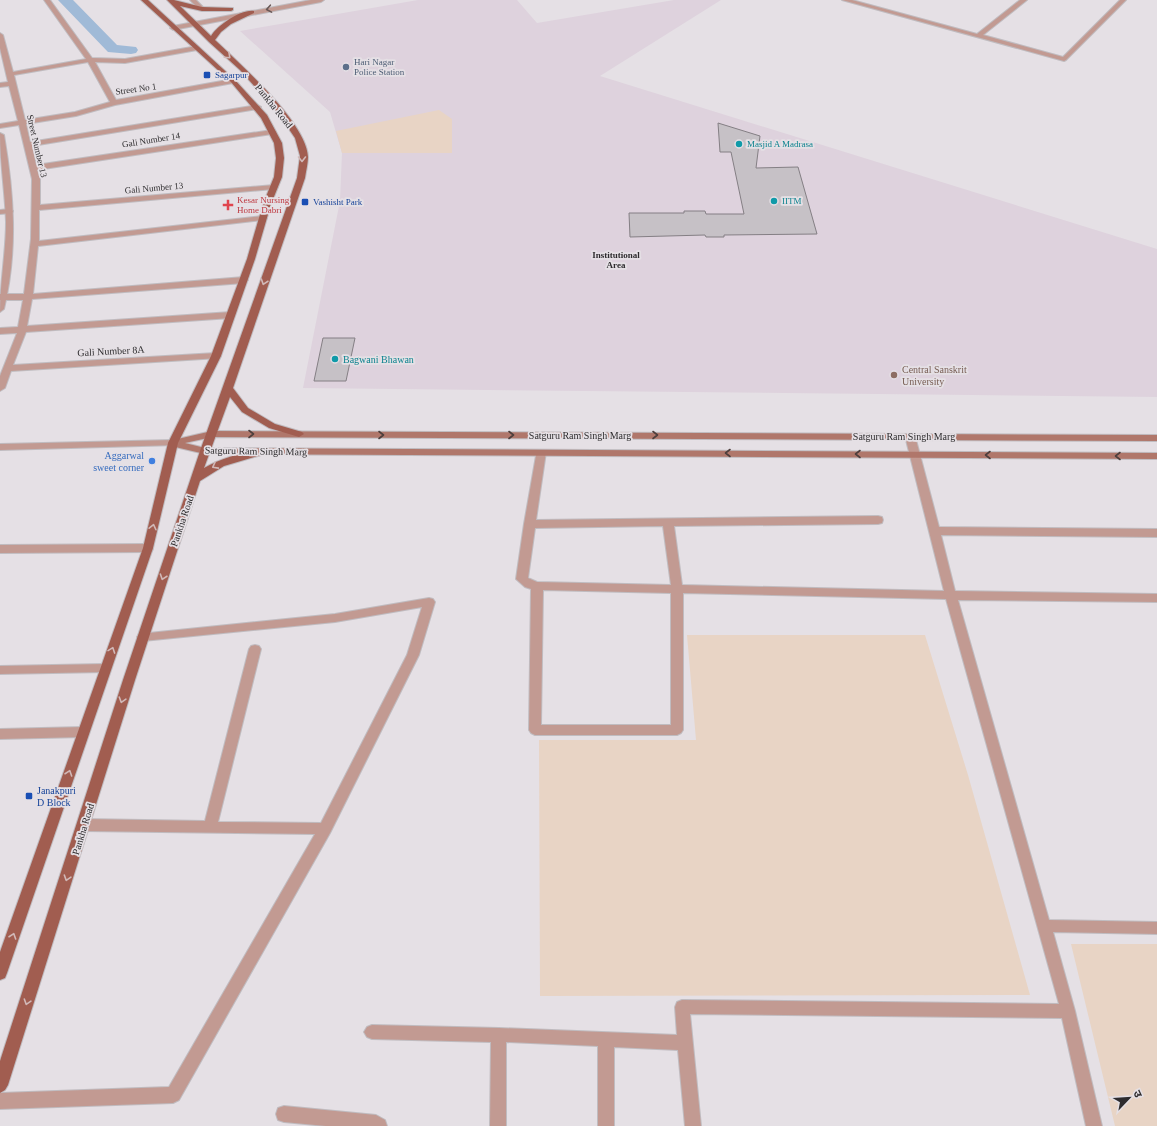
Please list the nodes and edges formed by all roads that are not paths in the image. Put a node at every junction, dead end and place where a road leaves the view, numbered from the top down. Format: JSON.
{"nodes":[{"id":1,"x":47,"y":0,"type":"edge"},
{"id":2,"x":144,"y":0,"type":"edge"},
{"id":3,"x":193,"y":0,"type":"edge"},
{"id":4,"x":286,"y":0,"type":"edge"},
{"id":5,"x":321,"y":0,"type":"edge"},
{"id":6,"x":845,"y":0,"type":"edge"},
{"id":7,"x":868,"y":0,"type":"edge"},
{"id":8,"x":1024,"y":0,"type":"edge"},
{"id":9,"x":1123,"y":0,"type":"edge"},
{"id":10,"x":171,"y":1,"type":"edge"},
{"id":11,"x":861,"y":4,"type":"junction"},
{"id":12,"x":234,"y":9,"type":"dead end"},
{"id":13,"x":250,"y":9,"type":"junction"},
{"id":14,"x":186,"y":19,"type":"junction"},
{"id":15,"x":0,"y":35,"type":"edge"},
{"id":16,"x":978,"y":36,"type":"junction"},
{"id":17,"x":211,"y":41,"type":"junction"},
{"id":18,"x":196,"y":48,"type":"junction"},
{"id":19,"x":90,"y":60,"type":"junction"},
{"id":20,"x":10,"y":74,"type":"junction"},
{"id":21,"x":233,"y":82,"type":"junction"},
{"id":22,"x":12,"y":83,"type":"junction"},
{"id":23,"x":0,"y":85,"type":"edge"},
{"id":24,"x":114,"y":103,"type":"junction"},
{"id":25,"x":256,"y":107,"type":"junction"},
{"id":26,"x":22,"y":123,"type":"junction"},
{"id":27,"x":0,"y":126,"type":"edge"},
{"id":28,"x":272,"y":132,"type":"junction"},
{"id":29,"x":0,"y":135,"type":"edge"},
{"id":30,"x":27,"y":145,"type":"junction"},
{"id":31,"x":33,"y":168,"type":"junction"},
{"id":32,"x":274,"y":187,"type":"junction"},
{"id":33,"x":35,"y":208,"type":"junction"},
{"id":34,"x":9,"y":211,"type":"junction"},
{"id":35,"x":0,"y":212,"type":"edge"},
{"id":36,"x":263,"y":218,"type":"junction"},
{"id":37,"x":34,"y":244,"type":"junction"},
{"id":38,"x":244,"y":280,"type":"junction"},
{"id":39,"x":2,"y":297,"type":"edge"},
{"id":40,"x":28,"y":297,"type":"junction"},
{"id":41,"x":0,"y":309,"type":"edge"},
{"id":42,"x":231,"y":314,"type":"junction"},
{"id":43,"x":22,"y":330,"type":"junction"},
{"id":44,"x":0,"y":331,"type":"edge"},
{"id":45,"x":216,"y":356,"type":"junction"},
{"id":46,"x":7,"y":368,"type":"junction"},
{"id":47,"x":0,"y":388,"type":"edge"},
{"id":48,"x":228,"y":389,"type":"junction"},
{"id":49,"x":212,"y":434,"type":"junction"},
{"id":50,"x":299,"y":434,"type":"junction"},
{"id":51,"x":910,"y":436,"type":"junction"},
{"id":52,"x":1157,"y":438,"type":"edge"},
{"id":53,"x":173,"y":443,"type":"junction"},
{"id":54,"x":0,"y":447,"type":"edge"},
{"id":55,"x":205,"y":451,"type":"junction"},
{"id":56,"x":264,"y":451,"type":"junction"},
{"id":57,"x":540,"y":452,"type":"junction"},
{"id":58,"x":914,"y":454,"type":"junction"},
{"id":59,"x":1157,"y":456,"type":"edge"},
{"id":60,"x":196,"y":479,"type":"junction"},
{"id":61,"x":878,"y":520,"type":"dead end"},
{"id":62,"x":529,"y":524,"type":"junction"},
{"id":63,"x":668,"y":524,"type":"junction"},
{"id":64,"x":935,"y":531,"type":"junction"},
{"id":65,"x":1157,"y":533,"type":"edge"},
{"id":66,"x":148,"y":548,"type":"junction"},
{"id":67,"x":0,"y":549,"type":"edge"},
{"id":68,"x":537,"y":586,"type":"junction"},
{"id":69,"x":677,"y":589,"type":"junction"},
{"id":70,"x":951,"y":596,"type":"junction"},
{"id":71,"x":1157,"y":598,"type":"edge"},
{"id":72,"x":143,"y":637,"type":"junction"},
{"id":73,"x":255,"y":649,"type":"dead end"},
{"id":74,"x":105,"y":668,"type":"junction"},
{"id":75,"x":0,"y":670,"type":"edge"},
{"id":76,"x":83,"y":732,"type":"junction"},
{"id":77,"x":0,"y":734,"type":"edge"},
{"id":78,"x":84,"y":825,"type":"junction"},
{"id":79,"x":210,"y":827,"type":"junction"},
{"id":80,"x":325,"y":828,"type":"junction"},
{"id":81,"x":1045,"y":926,"type":"junction"},
{"id":82,"x":1157,"y":928,"type":"edge"},
{"id":83,"x":0,"y":972,"type":"edge"},
{"id":84,"x":1068,"y":1011,"type":"junction"},
{"id":85,"x":372,"y":1032,"type":"dead end"},
{"id":86,"x":499,"y":1035,"type":"junction"},
{"id":87,"x":606,"y":1040,"type":"junction"},
{"id":88,"x":685,"y":1043,"type":"junction"},
{"id":89,"x":0,"y":1085,"type":"edge"},
{"id":90,"x":0,"y":1101,"type":"edge"},
{"id":91,"x":284,"y":1114,"type":"dead end"},
{"id":92,"x":379,"y":1126,"type":"edge"},
{"id":93,"x":498,"y":1126,"type":"edge"},
{"id":94,"x":606,"y":1126,"type":"edge"},
{"id":95,"x":693,"y":1126,"type":"edge"},
{"id":96,"x":1094,"y":1126,"type":"edge"}],
"edges":[{"from":1,"to":19,"type":"street","name":"Street No 1"},
{"from":2,"to":14,"type":"main road","name":"Pankha Road"},
{"from":3,"to":14,"type":"street"},
{"from":4,"to":13,"type":"street"},
{"from":5,"to":13,"type":"street","one_way":true},
{"from":6,"to":11,"type":"street"},
{"from":7,"to":11,"type":"street"},
{"from":8,"to":16,"type":"street"},
{"from":9,"to":16,"type":"street"},
{"from":10,"to":14,"type":"main road","name":"Pankha Road"},
{"from":10,"to":14,"type":"main road"},
{"from":11,"to":16,"type":"street"},
{"from":12,"to":14,"type":"street"},
{"from":13,"to":14,"type":"street"},
{"from":13,"to":17,"type":"main road"},
{"from":14,"to":17,"type":"main road","name":"Pankha Road"},
{"from":14,"to":18,"type":"main road","name":"Pankha Road"},
{"from":15,"to":20,"type":"street","name":"Street Number 13"},
{"from":17,"to":48,"type":"main road","name":"Pankha Road","one_way":true},
{"from":18,"to":19,"type":"street"},
{"from":18,"to":21,"type":"main road","name":"Pankha Road"},
{"from":19,"to":20,"type":"street"},
{"from":19,"to":24,"type":"street","name":"Street No 1"},
{"from":20,"to":22,"type":"street","name":"Street Number 13"},
{"from":21,"to":24,"type":"street","name":"Street No 1"},
{"from":21,"to":25,"type":"main road","name":"Pankha Road"},
{"from":22,"to":23,"type":"street"},
{"from":22,"to":26,"type":"street","name":"Street Number 13"},
{"from":24,"to":26,"type":"street"},
{"from":25,"to":28,"type":"main road","name":"Pankha Road"},
{"from":25,"to":30,"type":"street"},
{"from":26,"to":27,"type":"street"},
{"from":26,"to":30,"type":"street","name":"Street Number 13"},
{"from":28,"to":31,"type":"street","name":"Gali Number 14"},
{"from":28,"to":32,"type":"main road","name":"Pankha Road"},
{"from":29,"to":34,"type":"street"},
{"from":30,"to":31,"type":"street","name":"Street Number 13"},
{"from":31,"to":33,"type":"street","name":"Street Number 13"},
{"from":32,"to":33,"type":"street","name":"Gali Number 13"},
{"from":32,"to":36,"type":"main road","name":"Pankha Road"},
{"from":33,"to":37,"type":"street","name":"Street Number 13"},
{"from":34,"to":35,"type":"street"},
{"from":34,"to":39,"type":"street"},
{"from":36,"to":37,"type":"street"},
{"from":36,"to":38,"type":"main road","name":"Pankha Road"},
{"from":37,"to":40,"type":"street","name":"Street Number 13"},
{"from":38,"to":40,"type":"street"},
{"from":38,"to":42,"type":"main road","name":"Pankha Road"},
{"from":39,"to":40,"type":"street"},
{"from":39,"to":41,"type":"street"},
{"from":40,"to":43,"type":"street","name":"Street Number 13"},
{"from":42,"to":43,"type":"street"},
{"from":42,"to":45,"type":"main road","name":"Pankha Road"},
{"from":43,"to":44,"type":"street"},
{"from":43,"to":46,"type":"street","name":"Street Number 13"},
{"from":45,"to":46,"type":"street","name":"Gali Number 8A"},
{"from":45,"to":53,"type":"main road","name":"Pankha Road"},
{"from":46,"to":47,"type":"street","name":"Street Number 13"},
{"from":48,"to":49,"type":"main road","name":"Pankha Road"},
{"from":48,"to":50,"type":"main road"},
{"from":49,"to":50,"type":"main road","name":"Satguru Ram Singh Marg","one_way":true},
{"from":49,"to":53,"type":"main road","name":"Satguru Ram Singh Marg"},
{"from":49,"to":55,"type":"main road","name":"Pankha Road"},
{"from":50,"to":51,"type":"main road","name":"Satguru Ram Singh Marg","one_way":true},
{"from":51,"to":52,"type":"main road","name":"Satguru Ram Singh Marg"},
{"from":51,"to":58,"type":"street"},
{"from":53,"to":54,"type":"street"},
{"from":53,"to":55,"type":"main road","name":"Satguru Ram Singh Marg"},
{"from":66,"to":53,"type":"main road","name":"Pankha Road","one_way":true},
{"from":55,"to":56,"type":"main road","name":"Satguru Ram Singh Marg"},
{"from":55,"to":60,"type":"main road","name":"Pankha Road"},
{"from":56,"to":57,"type":"main road","name":"Satguru Ram Singh Marg"},
{"from":56,"to":60,"type":"main road","one_way":true},
{"from":58,"to":57,"type":"main road","name":"Satguru Ram Singh Marg","one_way":true},
{"from":57,"to":62,"type":"street"},
{"from":59,"to":58,"type":"main road","name":"Satguru Ram Singh Marg","one_way":true},
{"from":58,"to":64,"type":"street"},
{"from":60,"to":72,"type":"main road","name":"Pankha Road","one_way":true},
{"from":61,"to":63,"type":"street"},
{"from":62,"to":63,"type":"street"},
{"from":62,"to":68,"type":"street"},
{"from":63,"to":69,"type":"street"},
{"from":64,"to":65,"type":"street"},
{"from":64,"to":70,"type":"street"},
{"from":66,"to":67,"type":"street"},
{"from":74,"to":66,"type":"main road","name":"Pankha Road","one_way":true},
{"from":68,"to":69,"type":"street"},
{"from":68,"to":69,"type":"street"},
{"from":69,"to":70,"type":"street"},
{"from":70,"to":71,"type":"street"},
{"from":70,"to":81,"type":"street"},
{"from":72,"to":78,"type":"main road","name":"Pankha Road","one_way":true},
{"from":72,"to":80,"type":"street"},
{"from":73,"to":79,"type":"street"},
{"from":74,"to":75,"type":"street"},
{"from":74,"to":76,"type":"main road","name":"Pankha Road"},
{"from":76,"to":77,"type":"street"},
{"from":83,"to":76,"type":"main road","name":"Pankha Road","one_way":true},
{"from":78,"to":79,"type":"street"},
{"from":78,"to":89,"type":"main road","name":"Pankha Road","one_way":true},
{"from":79,"to":80,"type":"street"},
{"from":80,"to":90,"type":"street"},
{"from":81,"to":82,"type":"street"},
{"from":81,"to":84,"type":"street"},
{"from":84,"to":88,"type":"street"},
{"from":84,"to":96,"type":"street"},
{"from":85,"to":86,"type":"street"},
{"from":86,"to":87,"type":"street"},
{"from":86,"to":93,"type":"street"},
{"from":87,"to":88,"type":"street"},
{"from":87,"to":94,"type":"street"},
{"from":88,"to":95,"type":"street"},
{"from":91,"to":92,"type":"street"}]}
